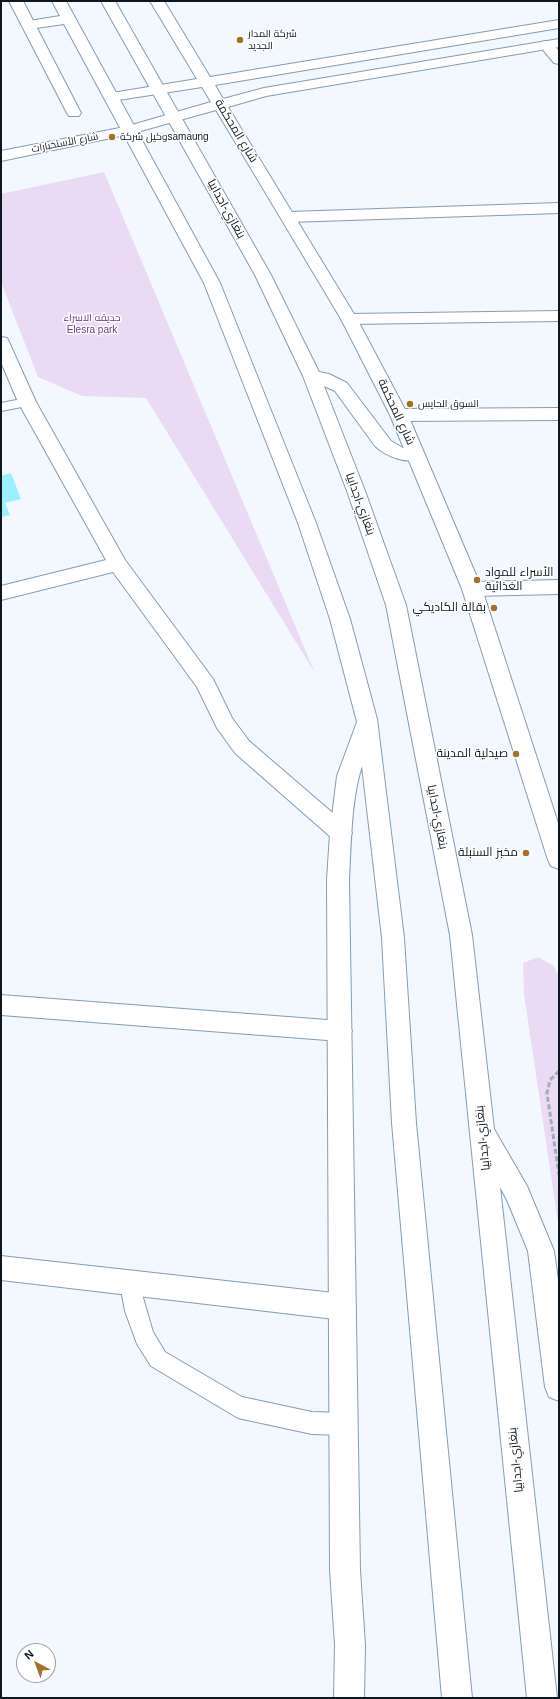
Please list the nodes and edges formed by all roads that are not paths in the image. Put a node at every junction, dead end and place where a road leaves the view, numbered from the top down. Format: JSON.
{"nodes":[{"id":1,"x":16,"y":1,"type":"edge"},
{"id":2,"x":59,"y":1,"type":"edge"},
{"id":3,"x":108,"y":1,"type":"edge"},
{"id":4,"x":157,"y":1,"type":"edge"},
{"id":5,"x":69,"y":19,"type":"junction"},
{"id":6,"x":559,"y":24,"type":"edge"},
{"id":7,"x":29,"y":25,"type":"junction"},
{"id":8,"x":552,"y":44,"type":"edge"},
{"id":9,"x":559,"y":60,"type":"edge"},
{"id":10,"x":206,"y":82,"type":"junction"},
{"id":11,"x":159,"y":89,"type":"junction"},
{"id":12,"x":112,"y":97,"type":"junction"},
{"id":13,"x":220,"y":104,"type":"junction"},
{"id":14,"x":74,"y":113,"type":"dead end"},
{"id":15,"x":176,"y":119,"type":"junction"},
{"id":16,"x":130,"y":130,"type":"junction"},
{"id":17,"x":1,"y":156,"type":"edge"},
{"id":18,"x":559,"y":208,"type":"edge"},
{"id":19,"x":289,"y":217,"type":"junction"},
{"id":20,"x":559,"y":316,"type":"edge"},
{"id":21,"x":349,"y":319,"type":"junction"},
{"id":22,"x":1,"y":342,"type":"edge"},
{"id":23,"x":312,"y":376,"type":"junction"},
{"id":24,"x":28,"y":402,"type":"junction"},
{"id":25,"x":1,"y":407,"type":"edge"},
{"id":26,"x":559,"y":414,"type":"edge"},
{"id":27,"x":400,"y":415,"type":"junction"},
{"id":28,"x":416,"y":455,"type":"junction"},
{"id":29,"x":118,"y":564,"type":"junction"},
{"id":30,"x":559,"y":587,"type":"edge"},
{"id":31,"x":472,"y":589,"type":"junction"},
{"id":32,"x":1,"y":593,"type":"edge"},
{"id":33,"x":367,"y":719,"type":"junction"},
{"id":34,"x":341,"y":833,"type":"junction"},
{"id":35,"x":557,"y":849,"type":"edge"},
{"id":36,"x":1,"y":1005,"type":"edge"},
{"id":37,"x":340,"y":1032,"type":"junction"},
{"id":38,"x":482,"y":1128,"type":"junction"},
{"id":39,"x":1,"y":1268,"type":"edge"},
{"id":40,"x":130,"y":1284,"type":"junction"},
{"id":41,"x":343,"y":1307,"type":"junction"},
{"id":42,"x":559,"y":1387,"type":"edge"},
{"id":43,"x":344,"y":1424,"type":"junction"},
{"id":44,"x":349,"y":1698,"type":"edge"},
{"id":45,"x":457,"y":1698,"type":"edge"},
{"id":46,"x":542,"y":1698,"type":"edge"}],
"edges":[{"from":1,"to":7,"type":"main road"},
{"from":2,"to":5,"type":"main road"},
{"from":3,"to":11,"type":"main road","name":"بنغازي-اجدابيا"},
{"from":4,"to":10,"type":"main road","name":"شارع المحكمة"},
{"from":5,"to":7,"type":"main road"},
{"from":5,"to":12,"type":"main road"},
{"from":6,"to":10,"type":"main road"},
{"from":7,"to":14,"type":"main road"},
{"from":8,"to":9,"type":"main road"},
{"from":8,"to":13,"type":"main road","name":"شارع الأستخبارات"},
{"from":10,"to":11,"type":"main road"},
{"from":10,"to":13,"type":"main road","name":"شارع المحكمة"},
{"from":11,"to":12,"type":"main road"},
{"from":11,"to":15,"type":"main road","name":"بنغازي-اجدابيا"},
{"from":12,"to":16,"type":"main road"},
{"from":13,"to":15,"type":"main road","name":"شارع الأستخبارات"},
{"from":13,"to":19,"type":"main road","name":"شارع المحكمة"},
{"from":15,"to":16,"type":"main road","name":"شارع الأستخبارات"},
{"from":15,"to":23,"type":"main road","name":"بنغازي-اجدابيا"},
{"from":16,"to":17,"type":"main road","name":"شارع الأستخبارات"},
{"from":16,"to":33,"type":"main road"},
{"from":18,"to":19,"type":"main road"},
{"from":19,"to":21,"type":"main road","name":"شارع المحكمة"},
{"from":20,"to":21,"type":"main road"},
{"from":21,"to":27,"type":"main road","name":"شارع المحكمة"},
{"from":22,"to":24,"type":"main road"},
{"from":23,"to":28,"type":"main road"},
{"from":23,"to":38,"type":"main road","name":"بنغازي-اجدابيا"},
{"from":24,"to":25,"type":"lane"},
{"from":24,"to":29,"type":"main road"},
{"from":26,"to":27,"type":"main road"},
{"from":27,"to":28,"type":"main road","name":"شارع المحكمة"},
{"from":28,"to":31,"type":"main road","name":"شارع المحكمة"},
{"from":29,"to":32,"type":"main road"},
{"from":29,"to":34,"type":"main road"},
{"from":30,"to":31,"type":"main road"},
{"from":31,"to":35,"type":"main road","name":"شارع المحكمة"},
{"from":33,"to":34,"type":"main road"},
{"from":33,"to":45,"type":"main road"},
{"from":34,"to":37,"type":"main road"},
{"from":36,"to":37,"type":"main road"},
{"from":37,"to":41,"type":"main road"},
{"from":38,"to":42,"type":"main road"},
{"from":38,"to":46,"type":"main road","name":"بنغازي-اجدابيا"},
{"from":39,"to":40,"type":"main road"},
{"from":40,"to":41,"type":"main road"},
{"from":40,"to":43,"type":"lane"},
{"from":41,"to":43,"type":"main road"},
{"from":43,"to":44,"type":"main road"}]}
